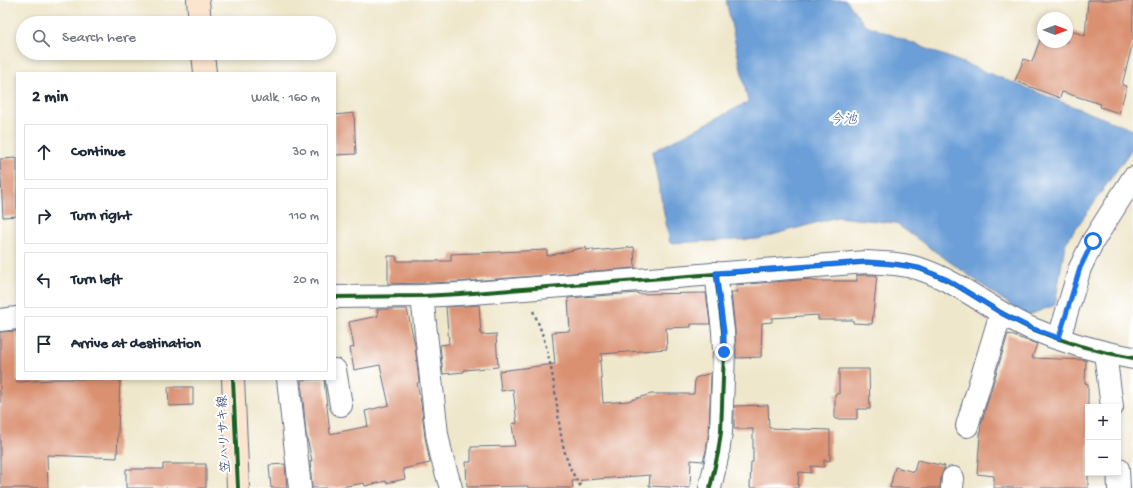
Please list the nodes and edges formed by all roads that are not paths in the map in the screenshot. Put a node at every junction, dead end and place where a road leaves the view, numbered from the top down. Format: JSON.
{"nodes":[{"id":1,"x":198,"y":0,"type":"edge"},
{"id":2,"x":199,"y":16,"type":"edge"},
{"id":3,"x":204,"y":60,"type":"edge"},
{"id":4,"x":205,"y":72,"type":"edge"},
{"id":5,"x":1133,"y":178,"type":"edge"},
{"id":6,"x":716,"y":273,"type":"junction"},
{"id":7,"x":422,"y":296,"type":"junction"},
{"id":8,"x":336,"y":297,"type":"edge"},
{"id":9,"x":1001,"y":313,"type":"junction"},
{"id":10,"x":16,"y":318,"type":"edge"},
{"id":11,"x":0,"y":320,"type":"edge"},
{"id":12,"x":1059,"y":338,"type":"junction"},
{"id":13,"x":1105,"y":353,"type":"junction"},
{"id":14,"x":1133,"y":358,"type":"edge"},
{"id":15,"x":336,"y":376,"type":"edge"},
{"id":16,"x":233,"y":380,"type":"edge"},
{"id":17,"x":288,"y":380,"type":"edge"},
{"id":18,"x":1112,"y":404,"type":"edge"},
{"id":19,"x":341,"y":406,"type":"dead end"},
{"id":20,"x":967,"y":426,"type":"dead end"},
{"id":21,"x":1118,"y":476,"type":"edge"},
{"id":22,"x":238,"y":488,"type":"edge"},
{"id":23,"x":300,"y":488,"type":"edge"},
{"id":24,"x":451,"y":488,"type":"edge"},
{"id":25,"x":710,"y":488,"type":"edge"},
{"id":26,"x":1119,"y":488,"type":"edge"}],
"edges":[{"from":1,"to":2,"type":"street"},
{"from":3,"to":4,"type":"street"},
{"from":5,"to":12,"type":"street"},
{"from":6,"to":7,"type":"street"},
{"from":6,"to":9,"type":"street"},
{"from":6,"to":25,"type":"street"},
{"from":7,"to":8,"type":"street"},
{"from":7,"to":24,"type":"street"},
{"from":9,"to":12,"type":"street"},
{"from":9,"to":20,"type":"street"},
{"from":10,"to":11,"type":"street"},
{"from":12,"to":13,"type":"street"},
{"from":13,"to":14,"type":"street"},
{"from":13,"to":18,"type":"street"},
{"from":15,"to":19,"type":"street"},
{"from":16,"to":22,"type":"street","name":"笠ハリサキ線"},
{"from":17,"to":23,"type":"street"},
{"from":21,"to":26,"type":"street"}]}
